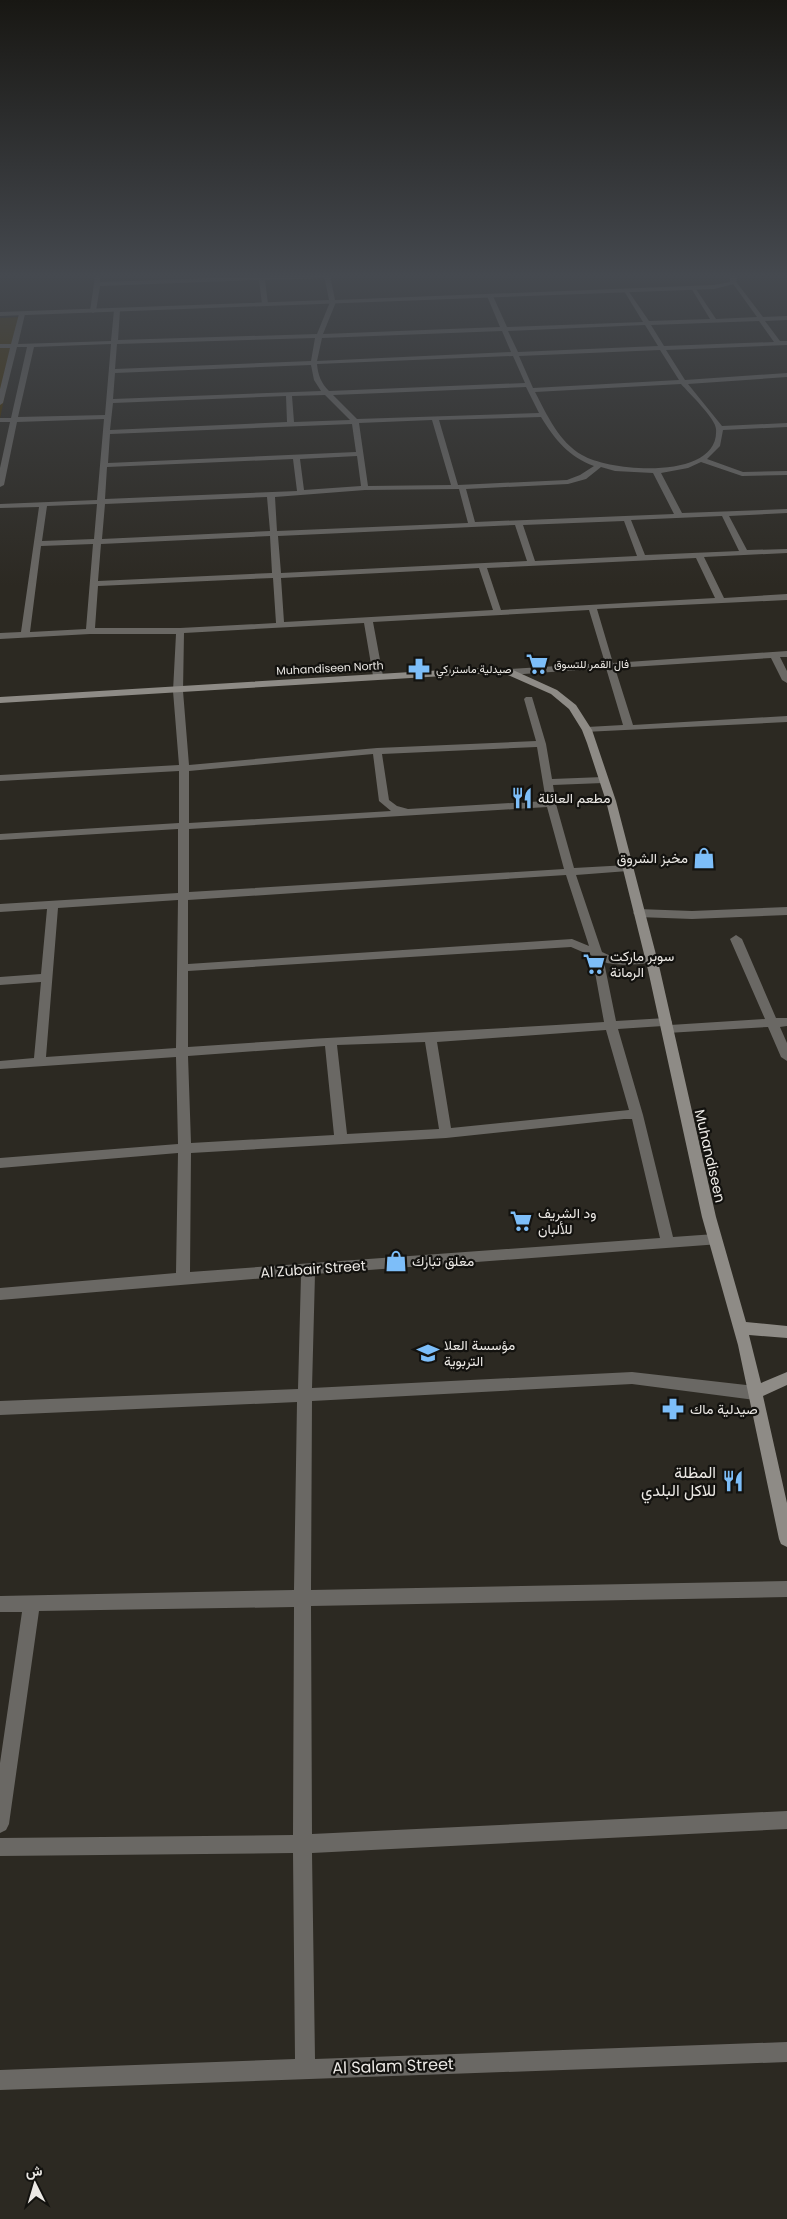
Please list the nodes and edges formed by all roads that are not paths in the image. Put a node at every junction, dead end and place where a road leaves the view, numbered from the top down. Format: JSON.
{"nodes":[{"id":1,"x":6,"y":379,"type":"edge"},
{"id":2,"x":23,"y":379,"type":"edge"},
{"id":3,"x":111,"y":379,"type":"edge"},
{"id":4,"x":317,"y":379,"type":"edge"},
{"id":5,"x":526,"y":379,"type":"edge"},
{"id":6,"x":681,"y":379,"type":"edge"},
{"id":7,"x":753,"y":379,"type":"edge"},
{"id":8,"x":683,"y":382,"type":"junction"},
{"id":9,"x":530,"y":387,"type":"junction"},
{"id":10,"x":330,"y":394,"type":"junction"},
{"id":11,"x":288,"y":395,"type":"junction"},
{"id":12,"x":110,"y":401,"type":"junction"},
{"id":13,"x":0,"y":403,"type":"edge"},
{"id":14,"x":544,"y":415,"type":"junction"},
{"id":15,"x":108,"y":417,"type":"junction"},
{"id":16,"x":436,"y":418,"type":"junction"},
{"id":17,"x":13,"y":419,"type":"junction"},
{"id":18,"x":0,"y":420,"type":"edge"},
{"id":19,"x":354,"y":421,"type":"junction"},
{"id":20,"x":291,"y":423,"type":"junction"},
{"id":21,"x":787,"y":426,"type":"edge"},
{"id":22,"x":720,"y":428,"type":"junction"},
{"id":23,"x":107,"y":432,"type":"junction"},
{"id":24,"x":360,"y":454,"type":"junction"},
{"id":25,"x":296,"y":457,"type":"junction"},
{"id":26,"x":702,"y":460,"type":"junction"},
{"id":27,"x":104,"y":465,"type":"junction"},
{"id":28,"x":600,"y":465,"type":"junction"},
{"id":29,"x":656,"y":471,"type":"junction"},
{"id":30,"x":787,"y":473,"type":"edge"},
{"id":31,"x":0,"y":485,"type":"edge"},
{"id":32,"x":458,"y":487,"type":"junction"},
{"id":33,"x":364,"y":488,"type":"junction"},
{"id":34,"x":301,"y":493,"type":"junction"},
{"id":35,"x":271,"y":495,"type":"junction"},
{"id":36,"x":102,"y":502,"type":"junction"},
{"id":37,"x":43,"y":505,"type":"junction"},
{"id":38,"x":0,"y":506,"type":"edge"},
{"id":39,"x":787,"y":511,"type":"edge"},
{"id":40,"x":726,"y":514,"type":"junction"},
{"id":41,"x":680,"y":517,"type":"junction"},
{"id":42,"x":627,"y":519,"type":"junction"},
{"id":43,"x":518,"y":522,"type":"junction"},
{"id":44,"x":472,"y":524,"type":"junction"},
{"id":45,"x":273,"y":535,"type":"junction"},
{"id":46,"x":97,"y":542,"type":"junction"},
{"id":47,"x":38,"y":544,"type":"junction"},
{"id":48,"x":787,"y":550,"type":"edge"},
{"id":49,"x":744,"y":552,"type":"junction"},
{"id":50,"x":699,"y":555,"type":"junction"},
{"id":51,"x":642,"y":557,"type":"junction"},
{"id":52,"x":532,"y":563,"type":"junction"},
{"id":53,"x":482,"y":565,"type":"junction"},
{"id":54,"x":276,"y":576,"type":"junction"},
{"id":55,"x":94,"y":584,"type":"junction"},
{"id":56,"x":786,"y":599,"type":"edge"},
{"id":57,"x":721,"y":601,"type":"junction"},
{"id":58,"x":592,"y":607,"type":"junction"},
{"id":59,"x":498,"y":613,"type":"junction"},
{"id":60,"x":368,"y":620,"type":"junction"},
{"id":61,"x":280,"y":624,"type":"junction"},
{"id":62,"x":180,"y":630,"type":"junction"},
{"id":63,"x":90,"y":631,"type":"junction"},
{"id":64,"x":25,"y":634,"type":"junction"},
{"id":65,"x":0,"y":636,"type":"edge"},
{"id":66,"x":774,"y":654,"type":"junction"},
{"id":67,"x":787,"y":654,"type":"edge"},
{"id":68,"x":612,"y":667,"type":"junction"},
{"id":69,"x":510,"y":672,"type":"junction"},
{"id":70,"x":378,"y":676,"type":"junction"},
{"id":71,"x":787,"y":680,"type":"edge"},
{"id":72,"x":178,"y":691,"type":"junction"},
{"id":73,"x":529,"y":699,"type":"dead end"},
{"id":74,"x":0,"y":700,"type":"edge"},
{"id":75,"x":787,"y":719,"type":"edge"},
{"id":76,"x":629,"y":728,"type":"junction"},
{"id":77,"x":587,"y":730,"type":"junction"},
{"id":78,"x":541,"y":744,"type":"junction"},
{"id":79,"x":377,"y":751,"type":"junction"},
{"id":80,"x":184,"y":768,"type":"junction"},
{"id":81,"x":0,"y":778,"type":"edge"},
{"id":82,"x":603,"y":780,"type":"junction"},
{"id":83,"x":547,"y":782,"type":"junction"},
{"id":84,"x":552,"y":804,"type":"junction"},
{"id":85,"x":408,"y":812,"type":"junction"},
{"id":86,"x":184,"y":825,"type":"junction"},
{"id":87,"x":0,"y":837,"type":"edge"},
{"id":88,"x":628,"y":868,"type":"junction"},
{"id":89,"x":570,"y":872,"type":"junction"},
{"id":90,"x":183,"y":895,"type":"junction"},
{"id":91,"x":53,"y":904,"type":"junction"},
{"id":92,"x":0,"y":908,"type":"edge"},
{"id":93,"x":787,"y":911,"type":"edge"},
{"id":94,"x":638,"y":913,"type":"junction"},
{"id":95,"x":736,"y":939,"type":"dead end"},
{"id":96,"x":597,"y":954,"type":"junction"},
{"id":97,"x":651,"y":959,"type":"junction"},
{"id":98,"x":182,"y":968,"type":"junction"},
{"id":99,"x":47,"y":978,"type":"junction"},
{"id":100,"x":0,"y":981,"type":"edge"},
{"id":101,"x":787,"y":1022,"type":"edge"},
{"id":102,"x":773,"y":1023,"type":"junction"},
{"id":103,"x":611,"y":1026,"type":"junction"},
{"id":104,"x":666,"y":1026,"type":"junction"},
{"id":105,"x":430,"y":1038,"type":"junction"},
{"id":106,"x":332,"y":1041,"type":"junction"},
{"id":107,"x":182,"y":1052,"type":"junction"},
{"id":108,"x":787,"y":1057,"type":"edge"},
{"id":109,"x":40,"y":1062,"type":"junction"},
{"id":110,"x":0,"y":1065,"type":"edge"},
{"id":111,"x":637,"y":1115,"type":"junction"},
{"id":112,"x":446,"y":1133,"type":"junction"},
{"id":113,"x":341,"y":1140,"type":"junction"},
{"id":114,"x":185,"y":1148,"type":"junction"},
{"id":115,"x":0,"y":1163,"type":"edge"},
{"id":116,"x":715,"y":1240,"type":"junction"},
{"id":117,"x":668,"y":1243,"type":"junction"},
{"id":118,"x":308,"y":1269,"type":"junction"},
{"id":119,"x":183,"y":1278,"type":"junction"},
{"id":120,"x":0,"y":1294,"type":"edge"},
{"id":121,"x":741,"y":1328,"type":"junction"},
{"id":122,"x":787,"y":1332,"type":"edge"},
{"id":123,"x":787,"y":1378,"type":"edge"},
{"id":124,"x":755,"y":1393,"type":"junction"},
{"id":125,"x":304,"y":1395,"type":"junction"},
{"id":126,"x":0,"y":1408,"type":"edge"},
{"id":127,"x":787,"y":1539,"type":"edge"},
{"id":128,"x":787,"y":1589,"type":"edge"},
{"id":129,"x":301,"y":1597,"type":"junction"},
{"id":130,"x":32,"y":1603,"type":"junction"},
{"id":131,"x":0,"y":1604,"type":"edge"},
{"id":132,"x":787,"y":1820,"type":"edge"},
{"id":133,"x":0,"y":1824,"type":"edge"},
{"id":134,"x":301,"y":1844,"type":"junction"},
{"id":135,"x":0,"y":1847,"type":"edge"},
{"id":136,"x":787,"y":2052,"type":"edge"},
{"id":137,"x":305,"y":2068,"type":"junction"},
{"id":138,"x":0,"y":2080,"type":"edge"}],
"edges":[{"from":1,"to":13,"type":"street"},
{"from":2,"to":17,"type":"street"},
{"from":3,"to":12,"type":"street"},
{"from":4,"to":10,"type":"street"},
{"from":5,"to":9,"type":"street"},
{"from":6,"to":8,"type":"street"},
{"from":7,"to":8,"type":"street"},
{"from":8,"to":9,"type":"street"},
{"from":8,"to":22,"type":"street"},
{"from":9,"to":10,"type":"street"},
{"from":9,"to":14,"type":"street"},
{"from":10,"to":11,"type":"street"},
{"from":10,"to":19,"type":"street"},
{"from":11,"to":12,"type":"street"},
{"from":11,"to":20,"type":"street"},
{"from":12,"to":15,"type":"street"},
{"from":14,"to":16,"type":"street"},
{"from":14,"to":28,"type":"street"},
{"from":15,"to":17,"type":"street"},
{"from":15,"to":23,"type":"street"},
{"from":16,"to":19,"type":"street"},
{"from":16,"to":32,"type":"street"},
{"from":17,"to":18,"type":"street"},
{"from":17,"to":31,"type":"street"},
{"from":19,"to":20,"type":"street"},
{"from":19,"to":24,"type":"street"},
{"from":20,"to":23,"type":"street"},
{"from":21,"to":22,"type":"street"},
{"from":22,"to":26,"type":"street"},
{"from":23,"to":27,"type":"street"},
{"from":24,"to":25,"type":"street"},
{"from":24,"to":33,"type":"street"},
{"from":25,"to":27,"type":"street"},
{"from":25,"to":34,"type":"street"},
{"from":26,"to":29,"type":"street"},
{"from":26,"to":30,"type":"street"},
{"from":27,"to":36,"type":"street"},
{"from":28,"to":29,"type":"street"},
{"from":28,"to":32,"type":"street"},
{"from":29,"to":41,"type":"street"},
{"from":32,"to":33,"type":"street"},
{"from":32,"to":44,"type":"street"},
{"from":33,"to":34,"type":"street"},
{"from":34,"to":35,"type":"street"},
{"from":35,"to":36,"type":"street"},
{"from":35,"to":45,"type":"street"},
{"from":36,"to":37,"type":"street"},
{"from":36,"to":46,"type":"street"},
{"from":37,"to":38,"type":"street"},
{"from":37,"to":47,"type":"street"},
{"from":39,"to":40,"type":"street"},
{"from":40,"to":41,"type":"street"},
{"from":40,"to":49,"type":"street"},
{"from":41,"to":42,"type":"street"},
{"from":42,"to":43,"type":"street"},
{"from":42,"to":51,"type":"street"},
{"from":43,"to":44,"type":"street"},
{"from":43,"to":52,"type":"street"},
{"from":44,"to":45,"type":"street"},
{"from":45,"to":46,"type":"street"},
{"from":45,"to":54,"type":"street"},
{"from":46,"to":47,"type":"street"},
{"from":46,"to":55,"type":"street"},
{"from":47,"to":64,"type":"street"},
{"from":48,"to":49,"type":"street"},
{"from":49,"to":50,"type":"street"},
{"from":50,"to":51,"type":"street"},
{"from":50,"to":57,"type":"street"},
{"from":51,"to":52,"type":"street"},
{"from":52,"to":53,"type":"street"},
{"from":53,"to":54,"type":"street"},
{"from":53,"to":59,"type":"street"},
{"from":54,"to":55,"type":"street"},
{"from":54,"to":61,"type":"street"},
{"from":55,"to":63,"type":"street"},
{"from":56,"to":57,"type":"street"},
{"from":57,"to":58,"type":"street"},
{"from":58,"to":59,"type":"street"},
{"from":58,"to":68,"type":"street"},
{"from":59,"to":60,"type":"street"},
{"from":60,"to":61,"type":"street"},
{"from":60,"to":70,"type":"street"},
{"from":61,"to":62,"type":"street"},
{"from":62,"to":63,"type":"street"},
{"from":62,"to":72,"type":"street"},
{"from":63,"to":64,"type":"street"},
{"from":64,"to":65,"type":"street"},
{"from":66,"to":67,"type":"street"},
{"from":66,"to":68,"type":"street"},
{"from":66,"to":71,"type":"street"},
{"from":68,"to":69,"type":"street"},
{"from":68,"to":76,"type":"street"},
{"from":69,"to":70,"type":"main road","name":"Muhandiseen North"},
{"from":69,"to":77,"type":"main road","name":"Muhandiseen North"},
{"from":70,"to":72,"type":"main road","name":"Muhandiseen North"},
{"from":72,"to":74,"type":"main road","name":"Muhandiseen North"},
{"from":72,"to":80,"type":"street"},
{"from":73,"to":78,"type":"street"},
{"from":75,"to":76,"type":"street"},
{"from":76,"to":77,"type":"street"},
{"from":77,"to":82,"type":"main road","name":"Muhandiseen North"},
{"from":78,"to":79,"type":"street"},
{"from":78,"to":83,"type":"street"},
{"from":79,"to":80,"type":"street"},
{"from":79,"to":85,"type":"street"},
{"from":80,"to":81,"type":"street"},
{"from":80,"to":86,"type":"street"},
{"from":82,"to":83,"type":"street"},
{"from":82,"to":88,"type":"main road","name":"Muhandiseen"},
{"from":83,"to":84,"type":"street"},
{"from":84,"to":85,"type":"street"},
{"from":84,"to":89,"type":"street"},
{"from":85,"to":86,"type":"street"},
{"from":86,"to":87,"type":"street"},
{"from":86,"to":90,"type":"street"},
{"from":88,"to":89,"type":"street"},
{"from":88,"to":94,"type":"main road","name":"Muhandiseen"},
{"from":89,"to":90,"type":"street"},
{"from":89,"to":96,"type":"street"},
{"from":90,"to":91,"type":"street"},
{"from":90,"to":98,"type":"street"},
{"from":91,"to":92,"type":"street"},
{"from":91,"to":99,"type":"street"},
{"from":93,"to":94,"type":"street"},
{"from":94,"to":97,"type":"main road","name":"Muhandiseen"},
{"from":95,"to":102,"type":"street"},
{"from":96,"to":97,"type":"street"},
{"from":96,"to":98,"type":"street"},
{"from":96,"to":103,"type":"street"},
{"from":97,"to":104,"type":"main road","name":"Muhandiseen"},
{"from":98,"to":107,"type":"street"},
{"from":99,"to":100,"type":"street"},
{"from":99,"to":109,"type":"street"},
{"from":101,"to":102,"type":"street"},
{"from":102,"to":104,"type":"street"},
{"from":102,"to":108,"type":"street"},
{"from":103,"to":104,"type":"street"},
{"from":103,"to":105,"type":"street"},
{"from":103,"to":111,"type":"street"},
{"from":104,"to":116,"type":"main road","name":"Muhandiseen"},
{"from":105,"to":106,"type":"street"},
{"from":105,"to":112,"type":"street"},
{"from":106,"to":107,"type":"street"},
{"from":106,"to":113,"type":"street"},
{"from":107,"to":109,"type":"street"},
{"from":107,"to":114,"type":"street"},
{"from":109,"to":110,"type":"street"},
{"from":111,"to":112,"type":"street"},
{"from":111,"to":117,"type":"street"},
{"from":112,"to":113,"type":"street"},
{"from":113,"to":114,"type":"street"},
{"from":114,"to":115,"type":"street"},
{"from":114,"to":119,"type":"street"},
{"from":116,"to":117,"type":"street","name":"Al Zubair Street"},
{"from":116,"to":121,"type":"main road","name":"Muhandiseen"},
{"from":117,"to":118,"type":"street","name":"Al Zubair Street"},
{"from":118,"to":119,"type":"street","name":"Al Zubair Street"},
{"from":118,"to":125,"type":"street"},
{"from":119,"to":120,"type":"street","name":"Al Zubair Street"},
{"from":121,"to":122,"type":"main road"},
{"from":121,"to":124,"type":"main road","name":"Muhandiseen"},
{"from":123,"to":124,"type":"main road"},
{"from":124,"to":125,"type":"street"},
{"from":124,"to":127,"type":"main road","name":"Muhandiseen"},
{"from":125,"to":126,"type":"street"},
{"from":125,"to":129,"type":"street"},
{"from":128,"to":129,"type":"street"},
{"from":129,"to":130,"type":"street"},
{"from":129,"to":134,"type":"street"},
{"from":130,"to":131,"type":"street"},
{"from":130,"to":133,"type":"street"},
{"from":132,"to":134,"type":"street"},
{"from":134,"to":135,"type":"street"},
{"from":134,"to":137,"type":"street"},
{"from":136,"to":137,"type":"street","name":"Al Salam Street"},
{"from":137,"to":138,"type":"street","name":"Al Salam Street"}]}
